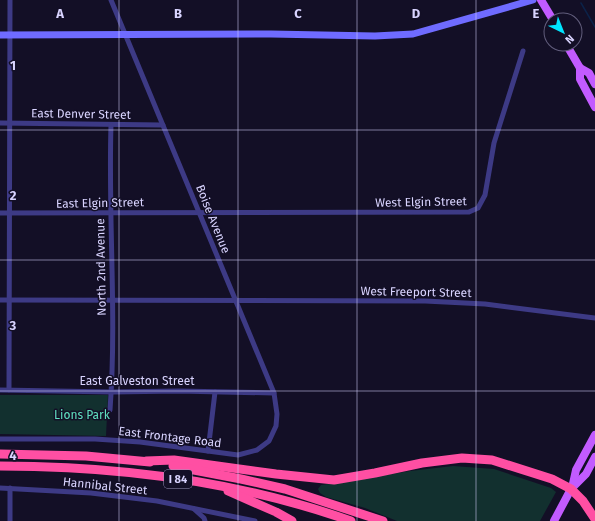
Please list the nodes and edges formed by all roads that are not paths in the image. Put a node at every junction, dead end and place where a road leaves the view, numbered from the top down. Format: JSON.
{"nodes":[{"id":1,"x":10,"y":0,"type":"edge"},
{"id":2,"x":111,"y":0,"type":"edge"},
{"id":3,"x":533,"y":0,"type":"edge"},
{"id":4,"x":541,"y":0,"type":"edge"},
{"id":5,"x":548,"y":12,"type":"edge"},
{"id":6,"x":126,"y":35,"type":"junction"},
{"id":7,"x":0,"y":36,"type":"edge"},
{"id":8,"x":10,"y":36,"type":"junction"},
{"id":9,"x":523,"y":51,"type":"dead end"},
{"id":10,"x":571,"y":52,"type":"edge"},
{"id":11,"x":580,"y":68,"type":"junction"},
{"id":12,"x":595,"y":84,"type":"edge"},
{"id":13,"x":595,"y":107,"type":"edge"},
{"id":14,"x":0,"y":123,"type":"edge"},
{"id":15,"x":10,"y":123,"type":"junction"},
{"id":16,"x":111,"y":125,"type":"junction"},
{"id":17,"x":163,"y":125,"type":"junction"},
{"id":18,"x":110,"y":213,"type":"junction"},
{"id":19,"x":200,"y":213,"type":"junction"},
{"id":20,"x":0,"y":214,"type":"edge"},
{"id":21,"x":9,"y":214,"type":"junction"},
{"id":22,"x":0,"y":300,"type":"edge"},
{"id":23,"x":9,"y":300,"type":"junction"},
{"id":24,"x":112,"y":300,"type":"junction"},
{"id":25,"x":235,"y":300,"type":"junction"},
{"id":26,"x":595,"y":318,"type":"edge"},
{"id":27,"x":0,"y":390,"type":"edge"},
{"id":28,"x":9,"y":390,"type":"junction"},
{"id":29,"x":112,"y":392,"type":"junction"},
{"id":30,"x":215,"y":392,"type":"junction"},
{"id":31,"x":274,"y":394,"type":"junction"},
{"id":32,"x":110,"y":410,"type":"dead end"},
{"id":33,"x":595,"y":435,"type":"edge"},
{"id":34,"x":0,"y":439,"type":"edge"},
{"id":35,"x":263,"y":445,"type":"joint"},
{"id":36,"x":208,"y":451,"type":"junction"},
{"id":37,"x":0,"y":454,"type":"edge"},
{"id":38,"x":595,"y":457,"type":"edge"},
{"id":39,"x":146,"y":461,"type":"junction"},
{"id":40,"x":0,"y":466,"type":"edge"},
{"id":41,"x":214,"y":485,"type":"junction"},
{"id":42,"x":0,"y":488,"type":"edge"},
{"id":43,"x":10,"y":488,"type":"junction"},
{"id":44,"x":572,"y":489,"type":"junction"},
{"id":45,"x":193,"y":508,"type":"junction"},
{"id":46,"x":593,"y":515,"type":"edge"},
{"id":47,"x":10,"y":521,"type":"edge"},
{"id":48,"x":205,"y":521,"type":"edge"},
{"id":49,"x":255,"y":521,"type":"edge"},
{"id":50,"x":292,"y":521,"type":"edge"},
{"id":51,"x":352,"y":521,"type":"edge"},
{"id":52,"x":383,"y":521,"type":"edge"},
{"id":53,"x":554,"y":521,"type":"edge"}],
"edges":[{"from":1,"to":8,"type":"street"},
{"from":2,"to":6,"type":"street","name":"Boise Avenue"},
{"from":3,"to":6,"type":"street"},
{"from":4,"to":5,"type":"main road"},
{"from":6,"to":8,"type":"street"},
{"from":6,"to":17,"type":"street","name":"Boise Avenue"},
{"from":7,"to":8,"type":"street"},
{"from":8,"to":15,"type":"street"},
{"from":9,"to":19,"type":"street","name":"West Elgin Street"},
{"from":10,"to":11,"type":"main road"},
{"from":11,"to":12,"type":"main road"},
{"from":11,"to":13,"type":"main road"},
{"from":14,"to":15,"type":"street","name":"East Denver Street"},
{"from":15,"to":16,"type":"street","name":"East Denver Street"},
{"from":15,"to":21,"type":"street"},
{"from":16,"to":17,"type":"street","name":"East Denver Street"},
{"from":16,"to":18,"type":"street","name":"North 2nd Avenue"},
{"from":17,"to":19,"type":"street","name":"Boise Avenue"},
{"from":18,"to":19,"type":"street","name":"East Elgin Street"},
{"from":18,"to":21,"type":"street","name":"East Elgin Street"},
{"from":18,"to":24,"type":"street","name":"North 2nd Avenue"},
{"from":19,"to":25,"type":"street","name":"Boise Avenue"},
{"from":20,"to":21,"type":"street","name":"East Elgin Street"},
{"from":21,"to":23,"type":"street"},
{"from":22,"to":23,"type":"street","name":"West Freeport Street"},
{"from":23,"to":24,"type":"street","name":"West Freeport Street"},
{"from":23,"to":28,"type":"street"},
{"from":24,"to":25,"type":"street","name":"West Freeport Street"},
{"from":24,"to":29,"type":"street","name":"North 2nd Avenue"},
{"from":25,"to":26,"type":"street","name":"West Freeport Street"},
{"from":25,"to":31,"type":"street","name":"Boise Avenue"},
{"from":27,"to":28,"type":"street","name":"East Galveston Street"},
{"from":28,"to":29,"type":"street","name":"East Galveston Street"},
{"from":29,"to":30,"type":"street","name":"East Galveston Street"},
{"from":29,"to":32,"type":"street","name":"North 2nd Avenue"},
{"from":30,"to":31,"type":"street","name":"East Galveston Street"},
{"from":30,"to":36,"type":"street"},
{"from":31,"to":35,"type":"street","name":"Boise Avenue"},
{"from":33,"to":44,"type":"main road"},
{"from":34,"to":36,"type":"street","name":"East Frontage Road"},
{"from":35,"to":36,"type":"street","name":"East Frontage Road"},
{"from":37,"to":39,"type":"highway","number":"I 84"},
{"from":38,"to":44,"type":"main road"},
{"from":39,"to":44,"type":"highway"},
{"from":39,"to":52,"type":"highway","number":"I 84"},
{"from":40,"to":41,"type":"highway","number":"I 84"},
{"from":41,"to":50,"type":"highway"},
{"from":41,"to":51,"type":"highway","number":"I 84"},
{"from":42,"to":43,"type":"street","name":"Hannibal Street"},
{"from":43,"to":45,"type":"street","name":"Hannibal Street"},
{"from":43,"to":47,"type":"street"},
{"from":44,"to":46,"type":"highway"},
{"from":44,"to":53,"type":"main road"},
{"from":45,"to":48,"type":"street"},
{"from":45,"to":49,"type":"street","name":"Hannibal Street"}]}
